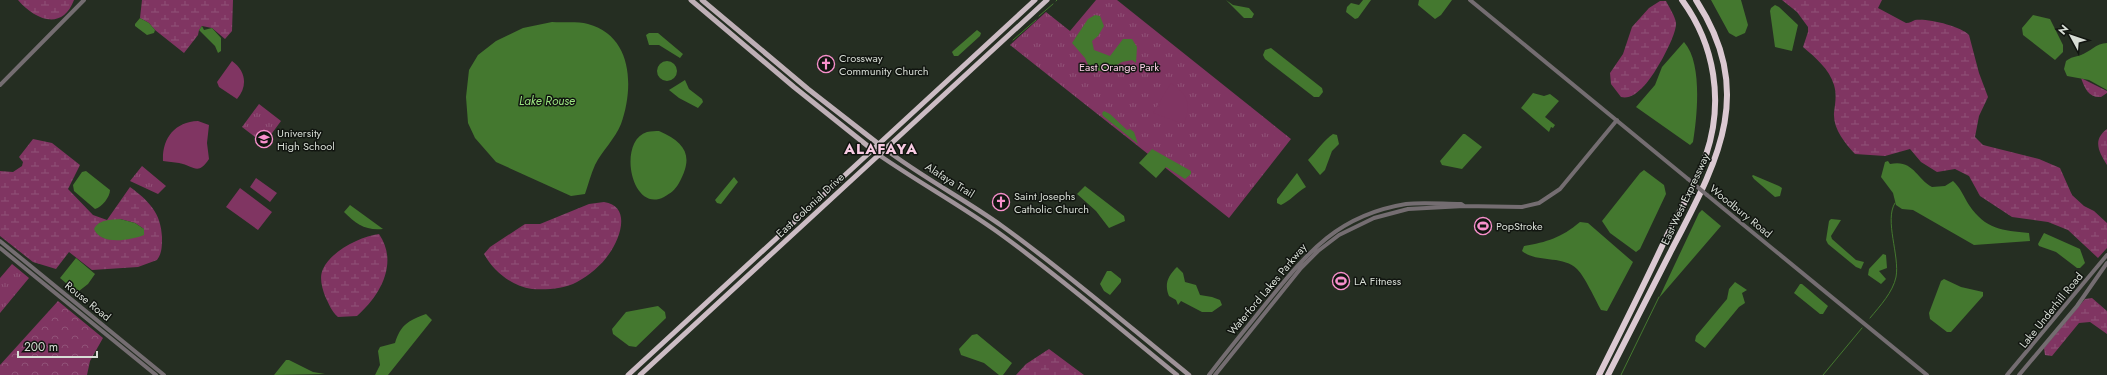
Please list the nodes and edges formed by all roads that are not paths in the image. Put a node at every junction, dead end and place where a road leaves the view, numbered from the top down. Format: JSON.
{"nodes":[{"id":1,"x":84,"y":0,"type":"edge"},
{"id":2,"x":691,"y":0,"type":"edge"},
{"id":3,"x":702,"y":0,"type":"edge"},
{"id":4,"x":1035,"y":0,"type":"edge"},
{"id":5,"x":1047,"y":0,"type":"edge"},
{"id":6,"x":1470,"y":0,"type":"edge"},
{"id":7,"x":1682,"y":0,"type":"edge"},
{"id":8,"x":1696,"y":0,"type":"edge"},
{"id":9,"x":736,"y":37,"type":"junction"},
{"id":10,"x":748,"y":38,"type":"junction"},
{"id":11,"x":743,"y":44,"type":"junction"},
{"id":12,"x":756,"y":45,"type":"junction"},
{"id":13,"x":0,"y":85,"type":"edge"},
{"id":14,"x":794,"y":87,"type":"junction"},
{"id":15,"x":808,"y":89,"type":"junction"},
{"id":16,"x":1617,"y":120,"type":"junction"},
{"id":17,"x":879,"y":144,"type":"junction"},
{"id":18,"x":885,"y":149,"type":"junction"},
{"id":19,"x":873,"y":150,"type":"junction"},
{"id":20,"x":879,"y":155,"type":"junction"},
{"id":21,"x":942,"y":186,"type":"junction"},
{"id":22,"x":930,"y":188,"type":"junction"},
{"id":23,"x":952,"y":192,"type":"junction"},
{"id":24,"x":939,"y":193,"type":"junction"},
{"id":25,"x":1464,"y":206,"type":"junction"},
{"id":26,"x":974,"y":207,"type":"junction"},
{"id":27,"x":965,"y":210,"type":"junction"},
{"id":28,"x":0,"y":241,"type":"edge"},
{"id":29,"x":0,"y":248,"type":"edge"},
{"id":30,"x":2107,"y":255,"type":"edge"},
{"id":31,"x":2107,"y":263,"type":"edge"},
{"id":32,"x":706,"y":303,"type":"junction"},
{"id":33,"x":704,"y":316,"type":"junction"},
{"id":34,"x":1251,"y":322,"type":"junction"},
{"id":35,"x":1235,"y":350,"type":"junction"},
{"id":36,"x":648,"y":356,"type":"junction"},
{"id":37,"x":647,"y":368,"type":"junction"},
{"id":38,"x":156,"y":375,"type":"edge"},
{"id":39,"x":164,"y":375,"type":"edge"},
{"id":40,"x":628,"y":375,"type":"edge"},
{"id":41,"x":640,"y":375,"type":"edge"},
{"id":42,"x":1177,"y":375,"type":"edge"},
{"id":43,"x":1189,"y":375,"type":"edge"},
{"id":44,"x":1209,"y":375,"type":"edge"},
{"id":45,"x":1216,"y":375,"type":"edge"},
{"id":46,"x":1599,"y":375,"type":"edge"},
{"id":47,"x":1608,"y":375,"type":"edge"},
{"id":48,"x":1927,"y":375,"type":"edge"},
{"id":49,"x":2007,"y":375,"type":"edge"},
{"id":50,"x":2019,"y":375,"type":"edge"}],
"edges":[{"from":1,"to":13,"type":"street"},
{"from":2,"to":9,"type":"main road","name":"Alafaya Trail"},
{"from":3,"to":10,"type":"main road","name":"Alafaya Trail"},
{"from":4,"to":17,"type":"highway","name":"East Colonial Drive"},
{"from":5,"to":18,"type":"highway","name":"East Colonial Drive"},
{"from":6,"to":16,"type":"street","name":"Woodbury Road"},
{"from":7,"to":46,"type":"highway","name":"East-West Expressway"},
{"from":8,"to":47,"type":"highway","name":"East-West Expressway"},
{"from":9,"to":10,"type":"main road"},
{"from":9,"to":11,"type":"main road","name":"Alafaya Trail"},
{"from":10,"to":12,"type":"main road","name":"Alafaya Trail"},
{"from":11,"to":12,"type":"main road"},
{"from":11,"to":14,"type":"main road","name":"Alafaya Trail"},
{"from":12,"to":15,"type":"main road","name":"Alafaya Trail"},
{"from":14,"to":15,"type":"main road"},
{"from":14,"to":19,"type":"main road","name":"Alafaya Trail"},
{"from":15,"to":17,"type":"main road","name":"Alafaya Trail"},
{"from":16,"to":25,"type":"street","name":"Waterford Lakes Parkway"},
{"from":16,"to":48,"type":"street","name":"Woodbury Road","bridge":true},
{"from":17,"to":18,"type":"main road","name":"Alafaya Trail"},
{"from":17,"to":19,"type":"highway","name":"East Colonial Drive"},
{"from":18,"to":20,"type":"highway","name":"East Colonial Drive"},
{"from":18,"to":21,"type":"main road","name":"Alafaya Trail"},
{"from":19,"to":20,"type":"main road","name":"Alafaya Trail"},
{"from":19,"to":32,"type":"highway","name":"East Colonial Drive"},
{"from":20,"to":22,"type":"main road","name":"Alafaya Trail"},
{"from":20,"to":33,"type":"highway","name":"East Colonial Drive"},
{"from":21,"to":22,"type":"main road"},
{"from":21,"to":23,"type":"main road","name":"Alafaya Trail"},
{"from":22,"to":24,"type":"main road","name":"Alafaya Trail"},
{"from":23,"to":24,"type":"main road"},
{"from":23,"to":26,"type":"main road","name":"Alafaya Trail"},
{"from":24,"to":27,"type":"main road","name":"Alafaya Trail"},
{"from":25,"to":34,"type":"street","name":"Waterford Lakes Parkway"},
{"from":25,"to":35,"type":"street","name":"Waterford Lakes Parkway"},
{"from":26,"to":27,"type":"main road"},
{"from":26,"to":43,"type":"main road","name":"Alafaya Trail"},
{"from":27,"to":42,"type":"main road","name":"Alafaya Trail"},
{"from":28,"to":39,"type":"street","name":"Rouse Road"},
{"from":29,"to":38,"type":"street","name":"Rouse Road"},
{"from":30,"to":49,"type":"street","name":"Lake Underhill Road"},
{"from":31,"to":50,"type":"street","name":"Lake Underhill Road"},
{"from":32,"to":33,"type":"highway"},
{"from":32,"to":36,"type":"highway","name":"East Colonial Drive"},
{"from":33,"to":37,"type":"highway","name":"East Colonial Drive"},
{"from":34,"to":35,"type":"street"},
{"from":34,"to":44,"type":"street","name":"Waterford Lakes Parkway"},
{"from":35,"to":45,"type":"street","name":"Waterford Lakes Parkway"},
{"from":36,"to":37,"type":"highway"},
{"from":36,"to":40,"type":"highway","name":"East Colonial Drive"},
{"from":37,"to":41,"type":"highway","name":"East Colonial Drive"}]}
